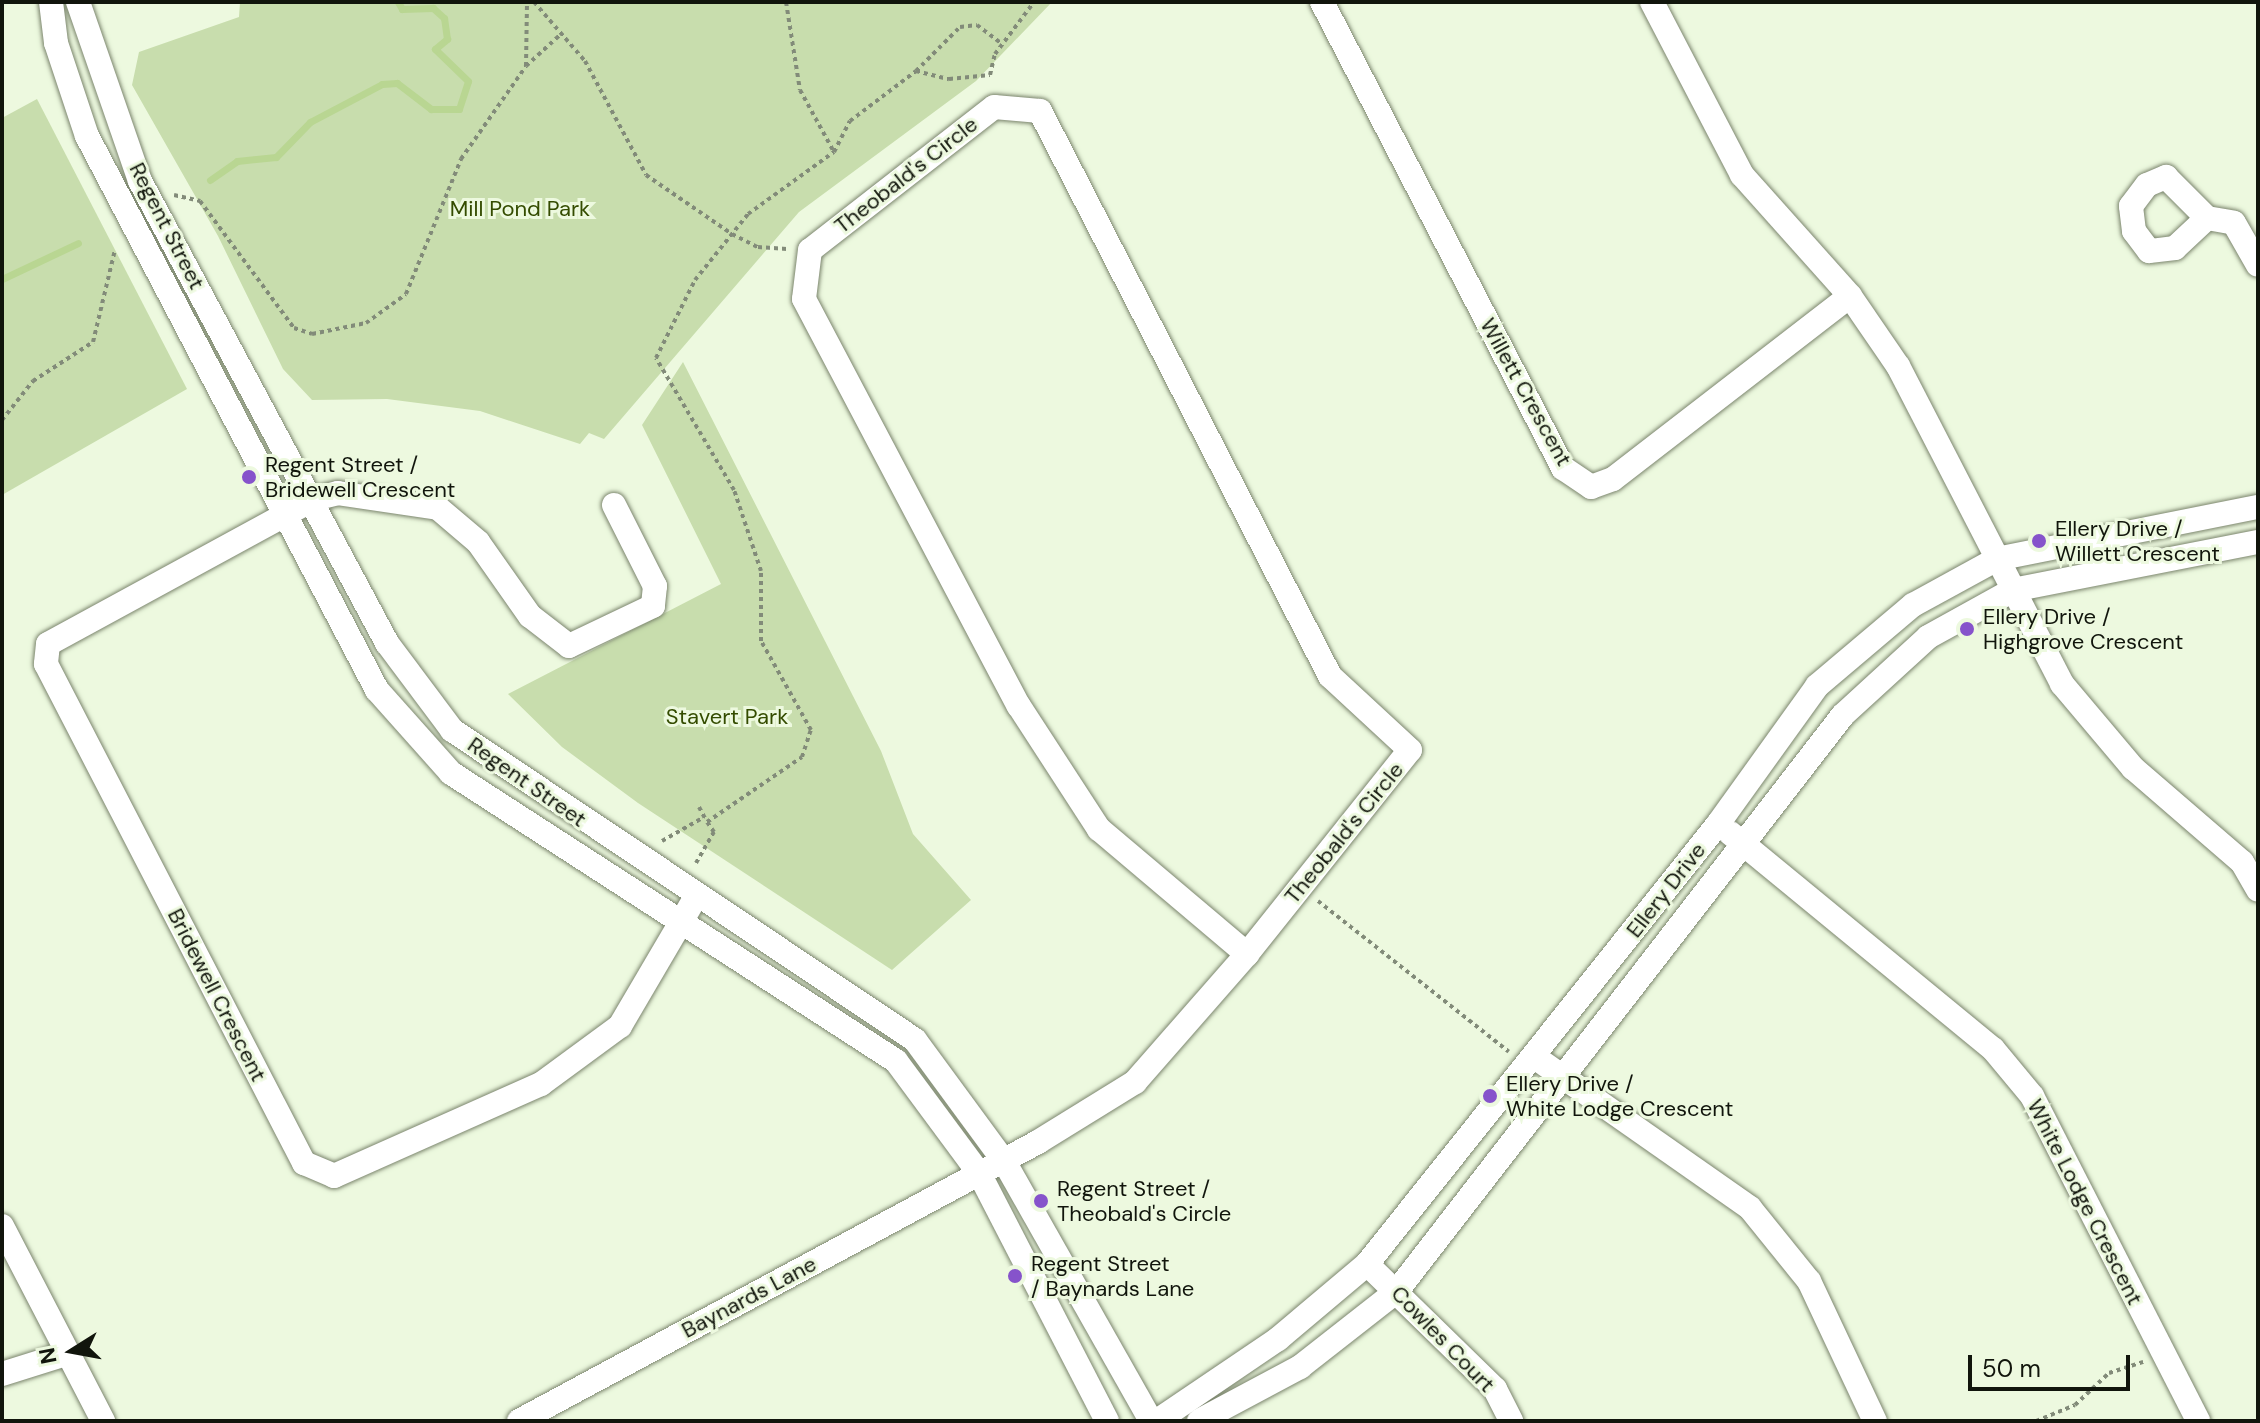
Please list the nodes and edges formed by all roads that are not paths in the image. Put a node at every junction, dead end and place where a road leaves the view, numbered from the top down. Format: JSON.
{"nodes":[{"id":1,"x":51,"y":2,"type":"edge"},
{"id":2,"x":78,"y":2,"type":"edge"},
{"id":3,"x":1322,"y":2,"type":"edge"},
{"id":4,"x":1652,"y":2,"type":"edge"},
{"id":5,"x":2207,"y":218,"type":"dead end"},
{"id":6,"x":2258,"y":265,"type":"edge"},
{"id":7,"x":1850,"y":296,"type":"junction"},
{"id":8,"x":314,"y":499,"type":"junction"},
{"id":9,"x":614,"y":505,"type":"dead end"},
{"id":10,"x":2258,"y":507,"type":"edge"},
{"id":11,"x":283,"y":517,"type":"junction"},
{"id":12,"x":2258,"y":542,"type":"edge"},
{"id":13,"x":1997,"y":559,"type":"junction"},
{"id":14,"x":2013,"y":590,"type":"junction"},
{"id":15,"x":1718,"y":824,"type":"junction"},
{"id":16,"x":1741,"y":842,"type":"junction"},
{"id":17,"x":2258,"y":890,"type":"edge"},
{"id":18,"x":690,"y":908,"type":"junction"},
{"id":19,"x":1247,"y":954,"type":"junction"},
{"id":20,"x":1532,"y":1063,"type":"junction"},
{"id":21,"x":1566,"y":1079,"type":"junction"},
{"id":22,"x":1004,"y":1161,"type":"junction"},
{"id":23,"x":979,"y":1173,"type":"junction"},
{"id":24,"x":2,"y":1226,"type":"edge"},
{"id":25,"x":1367,"y":1264,"type":"junction"},
{"id":26,"x":1397,"y":1291,"type":"junction"},
{"id":27,"x":69,"y":1353,"type":"junction"},
{"id":28,"x":2,"y":1374,"type":"edge"},
{"id":29,"x":103,"y":1421,"type":"edge"},
{"id":30,"x":519,"y":1421,"type":"edge"},
{"id":31,"x":1107,"y":1421,"type":"edge"},
{"id":32,"x":1151,"y":1421,"type":"edge"},
{"id":33,"x":1157,"y":1421,"type":"edge"},
{"id":34,"x":1199,"y":1421,"type":"edge"},
{"id":35,"x":1511,"y":1421,"type":"edge"},
{"id":36,"x":1875,"y":1421,"type":"edge"},
{"id":37,"x":2198,"y":1421,"type":"edge"}],
"edges":[{"from":1,"to":11,"type":"street","name":"Regent Street"},
{"from":2,"to":8,"type":"street","name":"Regent Street"},
{"from":3,"to":7,"type":"street","name":"Willett Crescent"},
{"from":4,"to":7,"type":"street"},
{"from":5,"to":6,"type":"street"},
{"from":7,"to":13,"type":"street"},
{"from":8,"to":9,"type":"street"},
{"from":8,"to":11,"type":"street","name":"Bridewell Crescent"},
{"from":8,"to":18,"type":"street","name":"Regent Street"},
{"from":10,"to":13,"type":"street","name":"Ellery Drive"},
{"from":11,"to":18,"type":"street","name":"Regent Street"},
{"from":11,"to":18,"type":"street","name":"Bridewell Crescent"},
{"from":12,"to":14,"type":"street","name":"Ellery Drive"},
{"from":13,"to":14,"type":"street"},
{"from":13,"to":15,"type":"street","name":"Ellery Drive"},
{"from":14,"to":16,"type":"street","name":"Ellery Drive"},
{"from":14,"to":17,"type":"street"},
{"from":15,"to":16,"type":"street","name":"White Lodge Crescent"},
{"from":15,"to":20,"type":"street","name":"Ellery Drive"},
{"from":16,"to":21,"type":"street","name":"Ellery Drive"},
{"from":16,"to":37,"type":"street","name":"White Lodge Crescent"},
{"from":18,"to":22,"type":"street","name":"Regent Street"},
{"from":18,"to":23,"type":"street","name":"Regent Street"},
{"from":19,"to":19,"type":"street","name":"Theobald's Circle"},
{"from":19,"to":22,"type":"street","name":"Theobald's Circle"},
{"from":20,"to":21,"type":"street"},
{"from":20,"to":25,"type":"street","name":"Ellery Drive"},
{"from":21,"to":26,"type":"street","name":"Ellery Drive"},
{"from":21,"to":36,"type":"street"},
{"from":22,"to":23,"type":"street","name":"Theobald's Circle"},
{"from":22,"to":32,"type":"street","name":"Regent Street"},
{"from":23,"to":30,"type":"street","name":"Baynards Lane"},
{"from":23,"to":31,"type":"street","name":"Regent Street"},
{"from":24,"to":27,"type":"street"},
{"from":25,"to":26,"type":"street","name":"Cowles Court"},
{"from":25,"to":33,"type":"street","name":"Ellery Drive"},
{"from":26,"to":34,"type":"street","name":"Ellery Drive"},
{"from":26,"to":35,"type":"street","name":"Cowles Court"},
{"from":27,"to":28,"type":"street"},
{"from":27,"to":29,"type":"street"}]}
